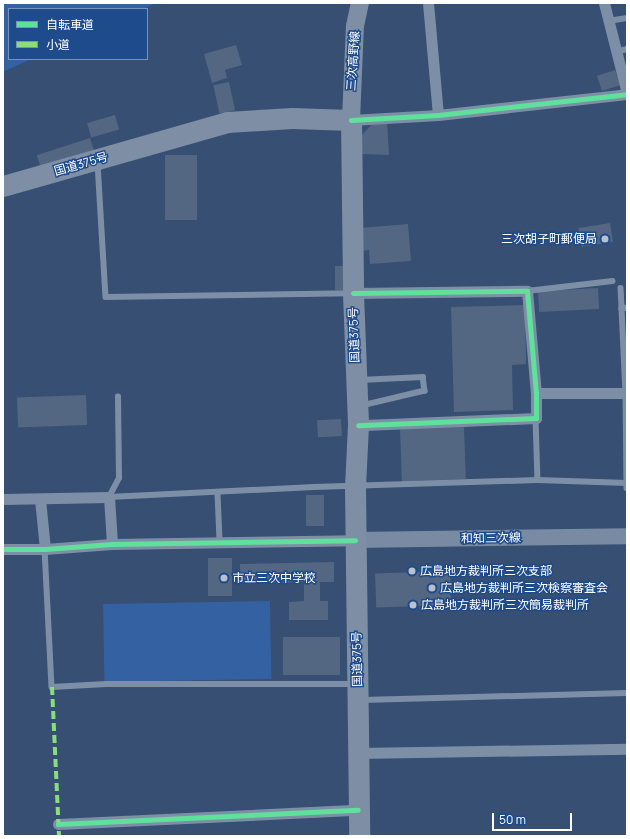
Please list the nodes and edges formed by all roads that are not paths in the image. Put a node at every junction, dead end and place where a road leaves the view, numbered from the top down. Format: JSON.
{"nodes":[{"id":1,"x":360,"y":3,"type":"edge"},
{"id":2,"x":428,"y":3,"type":"edge"},
{"id":3,"x":604,"y":3,"type":"edge"},
{"id":4,"x":627,"y":18,"type":"edge"},
{"id":5,"x":608,"y":21,"type":"junction"},
{"id":6,"x":622,"y":50,"type":"edge"},
{"id":7,"x":627,"y":93,"type":"edge"},
{"id":8,"x":438,"y":114,"type":"junction"},
{"id":9,"x":351,"y":120,"type":"junction"},
{"id":10,"x":98,"y":159,"type":"junction"},
{"id":11,"x":3,"y":186,"type":"edge"},
{"id":12,"x":612,"y":281,"type":"dead end"},
{"id":13,"x":621,"y":288,"type":"dead end"},
{"id":14,"x":527,"y":291,"type":"junction"},
{"id":15,"x":353,"y":293,"type":"junction"},
{"id":16,"x":624,"y":309,"type":"edge"},
{"id":17,"x":356,"y":380,"type":"junction"},
{"id":18,"x":536,"y":393,"type":"junction"},
{"id":19,"x":626,"y":393,"type":"junction"},
{"id":20,"x":118,"y":397,"type":"dead end"},
{"id":21,"x":357,"y":416,"type":"junction"},
{"id":22,"x":536,"y":418,"type":"junction"},
{"id":23,"x":538,"y":480,"type":"junction"},
{"id":24,"x":627,"y":483,"type":"edge"},
{"id":25,"x":355,"y":487,"type":"junction"},
{"id":26,"x":627,"y":488,"type":"edge"},
{"id":27,"x":218,"y":493,"type":"junction"},
{"id":28,"x":109,"y":497,"type":"junction"},
{"id":29,"x":3,"y":499,"type":"edge"},
{"id":30,"x":40,"y":499,"type":"junction"},
{"id":31,"x":627,"y":536,"type":"edge"},
{"id":32,"x":355,"y":540,"type":"junction"},
{"id":33,"x":220,"y":541,"type":"junction"},
{"id":34,"x":112,"y":544,"type":"junction"},
{"id":35,"x":45,"y":549,"type":"junction"},
{"id":36,"x":3,"y":550,"type":"edge"},
{"id":37,"x":357,"y":692,"type":"junction"},
{"id":38,"x":627,"y":694,"type":"edge"},
{"id":39,"x":627,"y":749,"type":"edge"},
{"id":40,"x":358,"y":753,"type":"junction"},
{"id":41,"x":358,"y":810,"type":"junction"},
{"id":42,"x":58,"y":824,"type":"dead end"},
{"id":43,"x":358,"y":836,"type":"edge"}],
"edges":[{"from":1,"to":9,"type":"main road","name":"三次高野線"},
{"from":2,"to":8,"type":"street"},
{"from":3,"to":5,"type":"street"},
{"from":4,"to":5,"type":"lane"},
{"from":5,"to":6,"type":"street"},
{"from":6,"to":7,"type":"street"},
{"from":7,"to":8,"type":"street"},
{"from":8,"to":9,"type":"street"},
{"from":9,"to":10,"type":"highway","name":"国道375号"},
{"from":9,"to":15,"type":"highway","name":"国道375号"},
{"from":10,"to":11,"type":"highway","name":"国道375号"},
{"from":10,"to":15,"type":"lane"},
{"from":12,"to":14,"type":"lane"},
{"from":13,"to":16,"type":"lane"},
{"from":14,"to":15,"type":"street"},
{"from":14,"to":18,"type":"street"},
{"from":15,"to":17,"type":"highway","name":"国道375号"},
{"from":16,"to":19,"type":"lane"},
{"from":17,"to":21,"type":"highway","name":"国道375号"},
{"from":17,"to":21,"type":"lane"},
{"from":18,"to":19,"type":"street"},
{"from":18,"to":22,"type":"street"},
{"from":19,"to":24,"type":"lane"},
{"from":20,"to":28,"type":"lane"},
{"from":21,"to":22,"type":"street"},
{"from":21,"to":25,"type":"highway","name":"国道375号"},
{"from":22,"to":23,"type":"lane"},
{"from":23,"to":24,"type":"lane"},
{"from":23,"to":25,"type":"lane"},
{"from":24,"to":26,"type":"lane"},
{"from":25,"to":27,"type":"lane"},
{"from":25,"to":32,"type":"highway","name":"国道375号"},
{"from":27,"to":28,"type":"lane"},
{"from":27,"to":33,"type":"lane"},
{"from":28,"to":30,"type":"street"},
{"from":28,"to":34,"type":"street"},
{"from":29,"to":30,"type":"street"},
{"from":30,"to":35,"type":"street"},
{"from":31,"to":32,"type":"main road","name":"和知三次線"},
{"from":32,"to":33,"type":"street"},
{"from":32,"to":37,"type":"highway","name":"国道375号"},
{"from":33,"to":34,"type":"street"},
{"from":34,"to":35,"type":"street"},
{"from":35,"to":36,"type":"street"},
{"from":35,"to":37,"type":"lane"},
{"from":37,"to":38,"type":"lane"},
{"from":37,"to":40,"type":"highway","name":"国道375号"},
{"from":39,"to":40,"type":"street"},
{"from":40,"to":41,"type":"highway","name":"国道375号"},
{"from":41,"to":42,"type":"street"},
{"from":41,"to":43,"type":"highway","name":"国道375号"}]}
